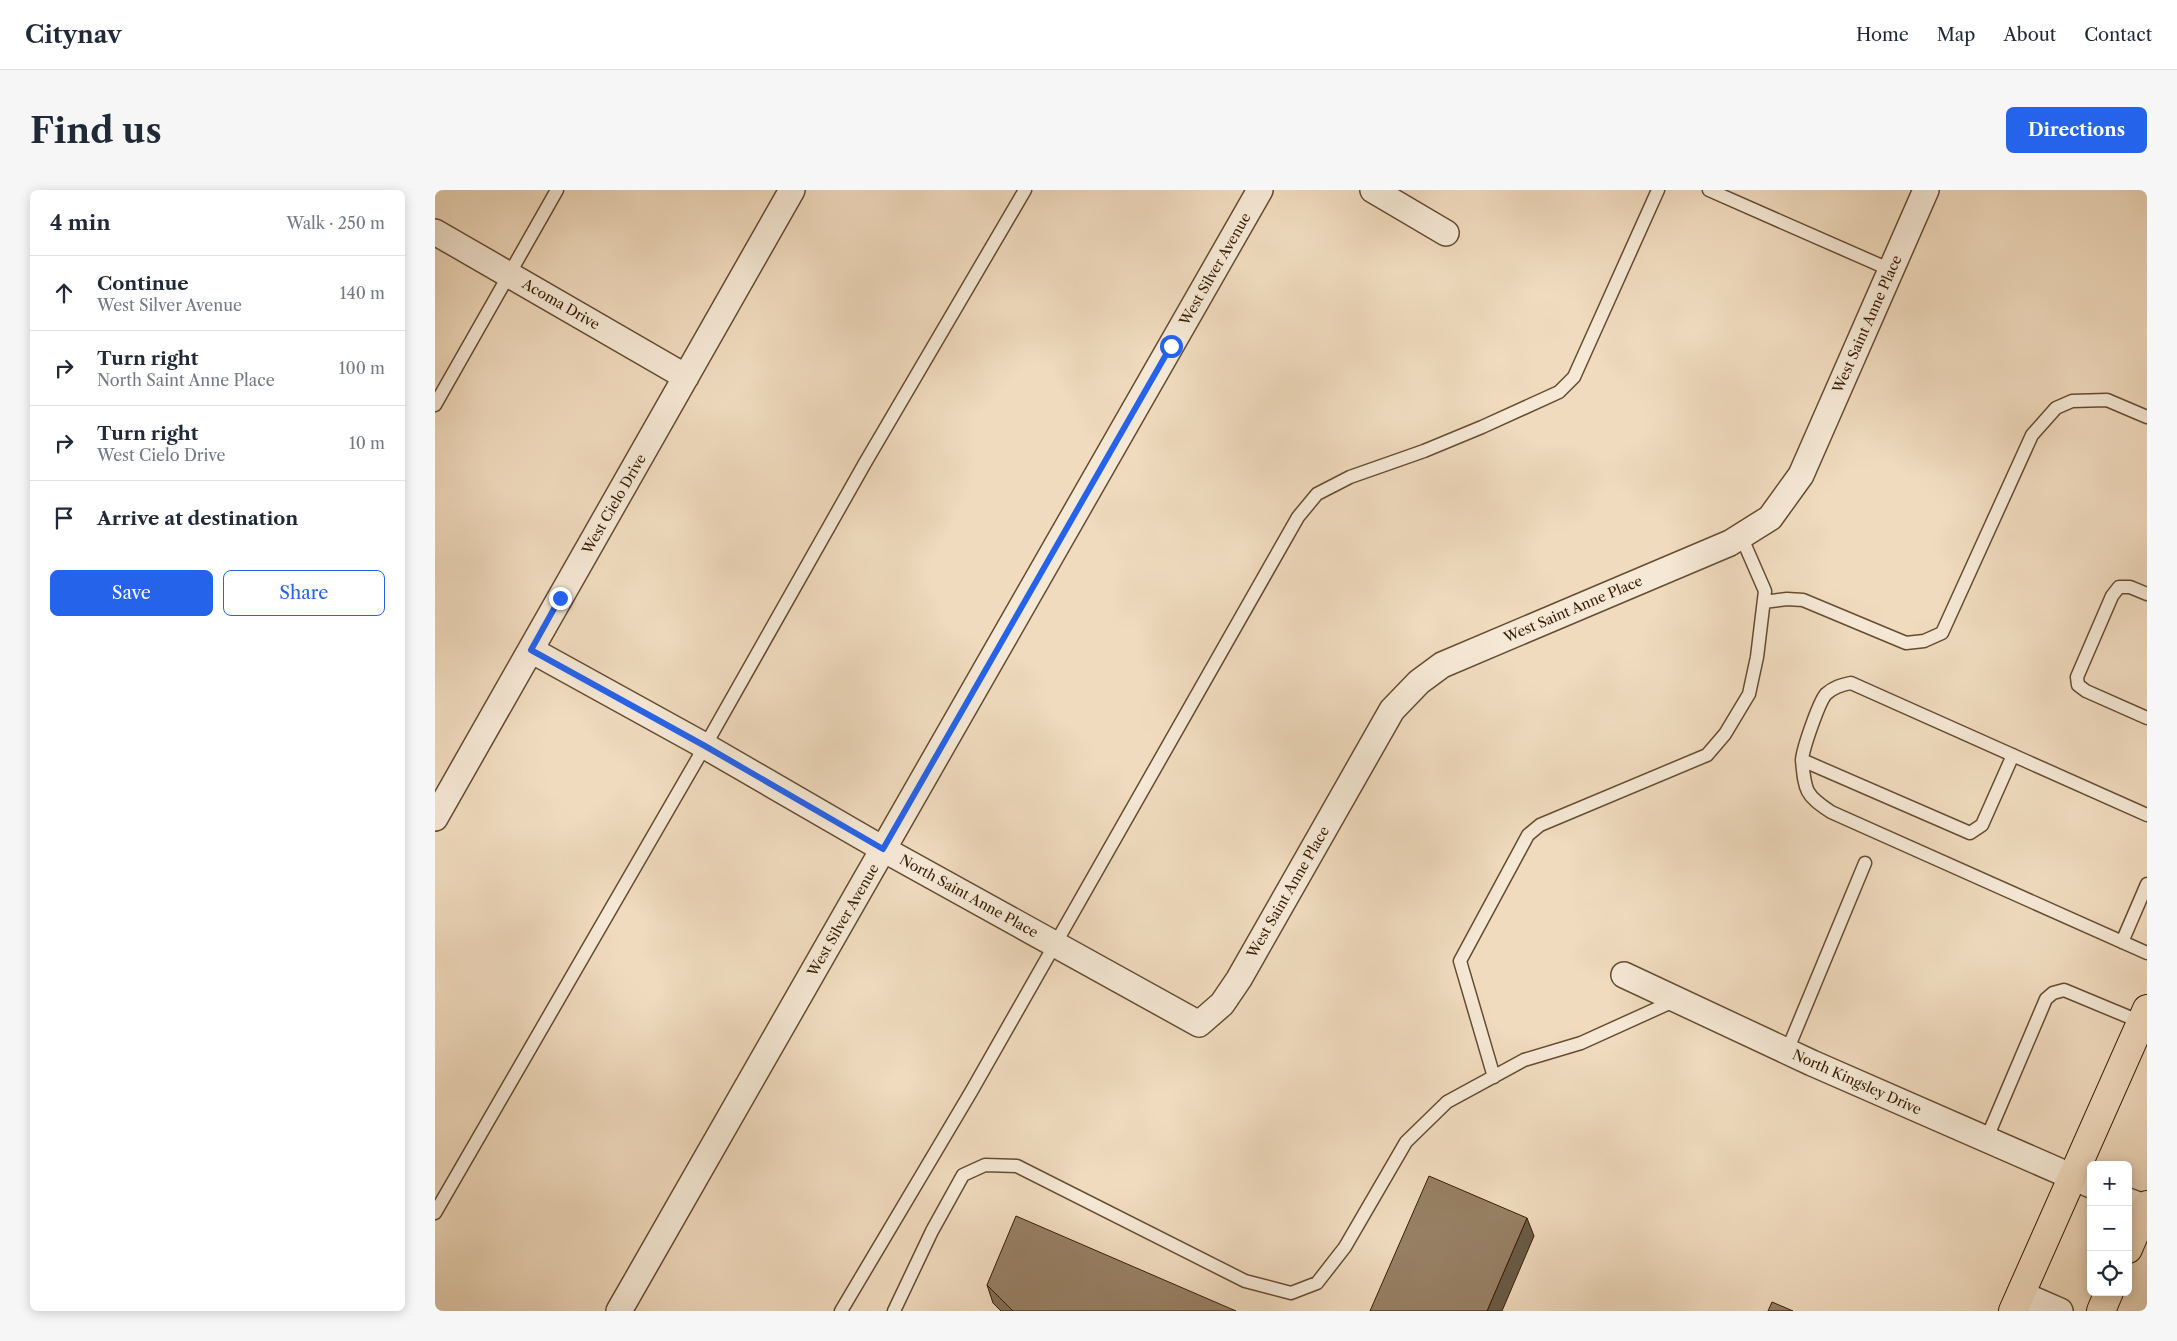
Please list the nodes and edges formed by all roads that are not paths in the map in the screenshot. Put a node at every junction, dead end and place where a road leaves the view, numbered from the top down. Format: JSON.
{"nodes":[{"id":1,"x":557,"y":190,"type":"edge"},
{"id":2,"x":792,"y":190,"type":"edge"},
{"id":3,"x":1025,"y":190,"type":"edge"},
{"id":4,"x":1260,"y":190,"type":"edge"},
{"id":5,"x":1373,"y":190,"type":"edge"},
{"id":6,"x":1658,"y":190,"type":"edge"},
{"id":7,"x":1709,"y":190,"type":"edge"},
{"id":8,"x":1926,"y":190,"type":"edge"},
{"id":9,"x":435,"y":232,"type":"edge"},
{"id":10,"x":1446,"y":233,"type":"dead end"},
{"id":11,"x":1891,"y":270,"type":"junction"},
{"id":12,"x":508,"y":274,"type":"junction"},
{"id":13,"x":686,"y":376,"type":"junction"},
{"id":14,"x":435,"y":405,"type":"edge"},
{"id":15,"x":2147,"y":417,"type":"edge"},
{"id":16,"x":1741,"y":536,"type":"junction"},
{"id":17,"x":2147,"y":594,"type":"edge"},
{"id":18,"x":1764,"y":602,"type":"junction"},
{"id":19,"x":531,"y":650,"type":"junction"},
{"id":20,"x":2147,"y":718,"type":"edge"},
{"id":21,"x":705,"y":746,"type":"junction"},
{"id":22,"x":2013,"y":755,"type":"junction"},
{"id":23,"x":1802,"y":760,"type":"junction"},
{"id":24,"x":2147,"y":815,"type":"edge"},
{"id":25,"x":435,"y":818,"type":"edge"},
{"id":26,"x":883,"y":849,"type":"junction"},
{"id":27,"x":1865,"y":863,"type":"dead end"},
{"id":28,"x":2147,"y":884,"type":"edge"},
{"id":29,"x":2122,"y":942,"type":"junction"},
{"id":30,"x":1055,"y":943,"type":"junction"},
{"id":31,"x":2147,"y":953,"type":"edge"},
{"id":32,"x":1624,"y":975,"type":"dead end"},
{"id":33,"x":1677,"y":999,"type":"junction"},
{"id":34,"x":2144,"y":1016,"type":"edge"},
{"id":35,"x":1199,"y":1024,"type":"joint"},
{"id":36,"x":1787,"y":1051,"type":"junction"},
{"id":37,"x":1493,"y":1077,"type":"junction"},
{"id":38,"x":1986,"y":1140,"type":"junction"},
{"id":39,"x":2081,"y":1181,"type":"edge"},
{"id":40,"x":2140,"y":1205,"type":"edge"},
{"id":41,"x":435,"y":1213,"type":"edge"},
{"id":42,"x":2132,"y":1234,"type":"edge"},
{"id":43,"x":2107,"y":1296,"type":"edge"},
{"id":44,"x":2017,"y":1302,"type":"edge"},
{"id":45,"x":619,"y":1311,"type":"edge"},
{"id":46,"x":841,"y":1311,"type":"edge"},
{"id":47,"x":894,"y":1311,"type":"edge"},
{"id":48,"x":2060,"y":1311,"type":"edge"},
{"id":49,"x":2101,"y":1311,"type":"edge"}],
"edges":[{"from":1,"to":12,"type":"lane"},
{"from":2,"to":13,"type":"street","name":"West Cielo Drive"},
{"from":3,"to":21,"type":"lane"},
{"from":4,"to":26,"type":"street","name":"West Silver Avenue"},
{"from":5,"to":10,"type":"street"},
{"from":6,"to":30,"type":"lane"},
{"from":7,"to":11,"type":"lane"},
{"from":8,"to":11,"type":"street","name":"West Saint Anne Place"},
{"from":9,"to":12,"type":"street","name":"Acoma Drive"},
{"from":11,"to":16,"type":"street","name":"West Saint Anne Place"},
{"from":12,"to":13,"type":"street","name":"Acoma Drive"},
{"from":12,"to":14,"type":"lane"},
{"from":13,"to":19,"type":"street","name":"West Cielo Drive"},
{"from":15,"to":18,"type":"lane"},
{"from":16,"to":18,"type":"lane"},
{"from":16,"to":35,"type":"street","name":"West Saint Anne Place"},
{"from":17,"to":20,"type":"lane"},
{"from":18,"to":37,"type":"lane"},
{"from":19,"to":21,"type":"street","name":"North Saint Anne Place"},
{"from":19,"to":25,"type":"street","name":"West Cielo Drive"},
{"from":21,"to":26,"type":"street","name":"North Saint Anne Place"},
{"from":21,"to":41,"type":"lane"},
{"from":22,"to":23,"type":"lane"},
{"from":22,"to":23,"type":"lane"},
{"from":22,"to":24,"type":"lane"},
{"from":23,"to":29,"type":"lane"},
{"from":26,"to":30,"type":"street","name":"North Saint Anne Place"},
{"from":26,"to":45,"type":"street","name":"West Silver Avenue"},
{"from":27,"to":36,"type":"lane"},
{"from":28,"to":29,"type":"lane"},
{"from":29,"to":31,"type":"lane"},
{"from":30,"to":35,"type":"street","name":"North Saint Anne Place"},
{"from":30,"to":46,"type":"lane"},
{"from":32,"to":33,"type":"street","name":"North Kingsley Drive"},
{"from":33,"to":36,"type":"street","name":"North Kingsley Drive"},
{"from":33,"to":37,"type":"lane"},
{"from":34,"to":38,"type":"lane"},
{"from":34,"to":39,"type":"main road"},
{"from":36,"to":38,"type":"street","name":"North Kingsley Drive"},
{"from":37,"to":47,"type":"lane"},
{"from":38,"to":39,"type":"street","name":"North Kingsley Drive"},
{"from":39,"to":44,"type":"main road"},
{"from":40,"to":42,"type":"main road"},
{"from":43,"to":49,"type":"main road"},
{"from":44,"to":48,"type":"street"}]}
